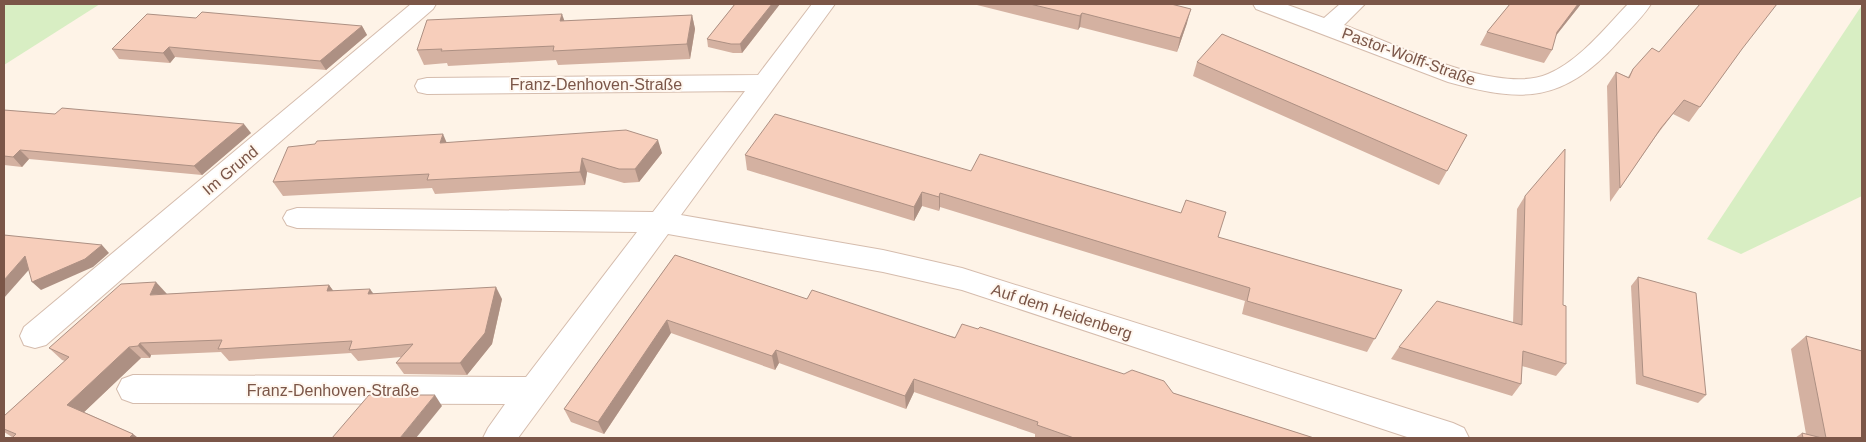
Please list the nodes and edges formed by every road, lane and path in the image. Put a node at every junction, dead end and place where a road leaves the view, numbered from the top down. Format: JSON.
{"nodes":[{"id":1,"x":424,"y":4,"type":"edge"},
{"id":2,"x":824,"y":4,"type":"edge"},
{"id":3,"x":1264,"y":4,"type":"edge"},
{"id":4,"x":1354,"y":4,"type":"edge"},
{"id":5,"x":1640,"y":4,"type":"edge"},
{"id":6,"x":1327,"y":26,"type":"junction"},
{"id":7,"x":765,"y":83,"type":"junction"},
{"id":8,"x":427,"y":86,"type":"dead end"},
{"id":9,"x":297,"y":218,"type":"dead end"},
{"id":10,"x":661,"y":222,"type":"junction"},
{"id":11,"x":36,"y":336,"type":"dead end"},
{"id":12,"x":133,"y":389,"type":"dead end"},
{"id":13,"x":534,"y":391,"type":"junction"},
{"id":14,"x":499,"y":438,"type":"edge"},
{"id":15,"x":1453,"y":438,"type":"edge"}],
"edges":[{"from":1,"to":11,"type":"street","name":"Im Grund"},
{"from":2,"to":7,"type":"street"},
{"from":3,"to":6,"type":"street","name":"Pastor-Wolff-Straße"},
{"from":4,"to":6,"type":"street","name":"Pastor-Wolff-Straße"},
{"from":5,"to":6,"type":"street","name":"Pastor-Wolff-Straße"},
{"from":7,"to":8,"type":"street","name":"Franz-Denhoven-Straße"},
{"from":7,"to":10,"type":"street"},
{"from":9,"to":10,"type":"street"},
{"from":10,"to":13,"type":"street"},
{"from":10,"to":15,"type":"street","name":"Auf dem Heidenberg"},
{"from":12,"to":13,"type":"street","name":"Franz-Denhoven-Straße"},
{"from":13,"to":14,"type":"street"}]}
